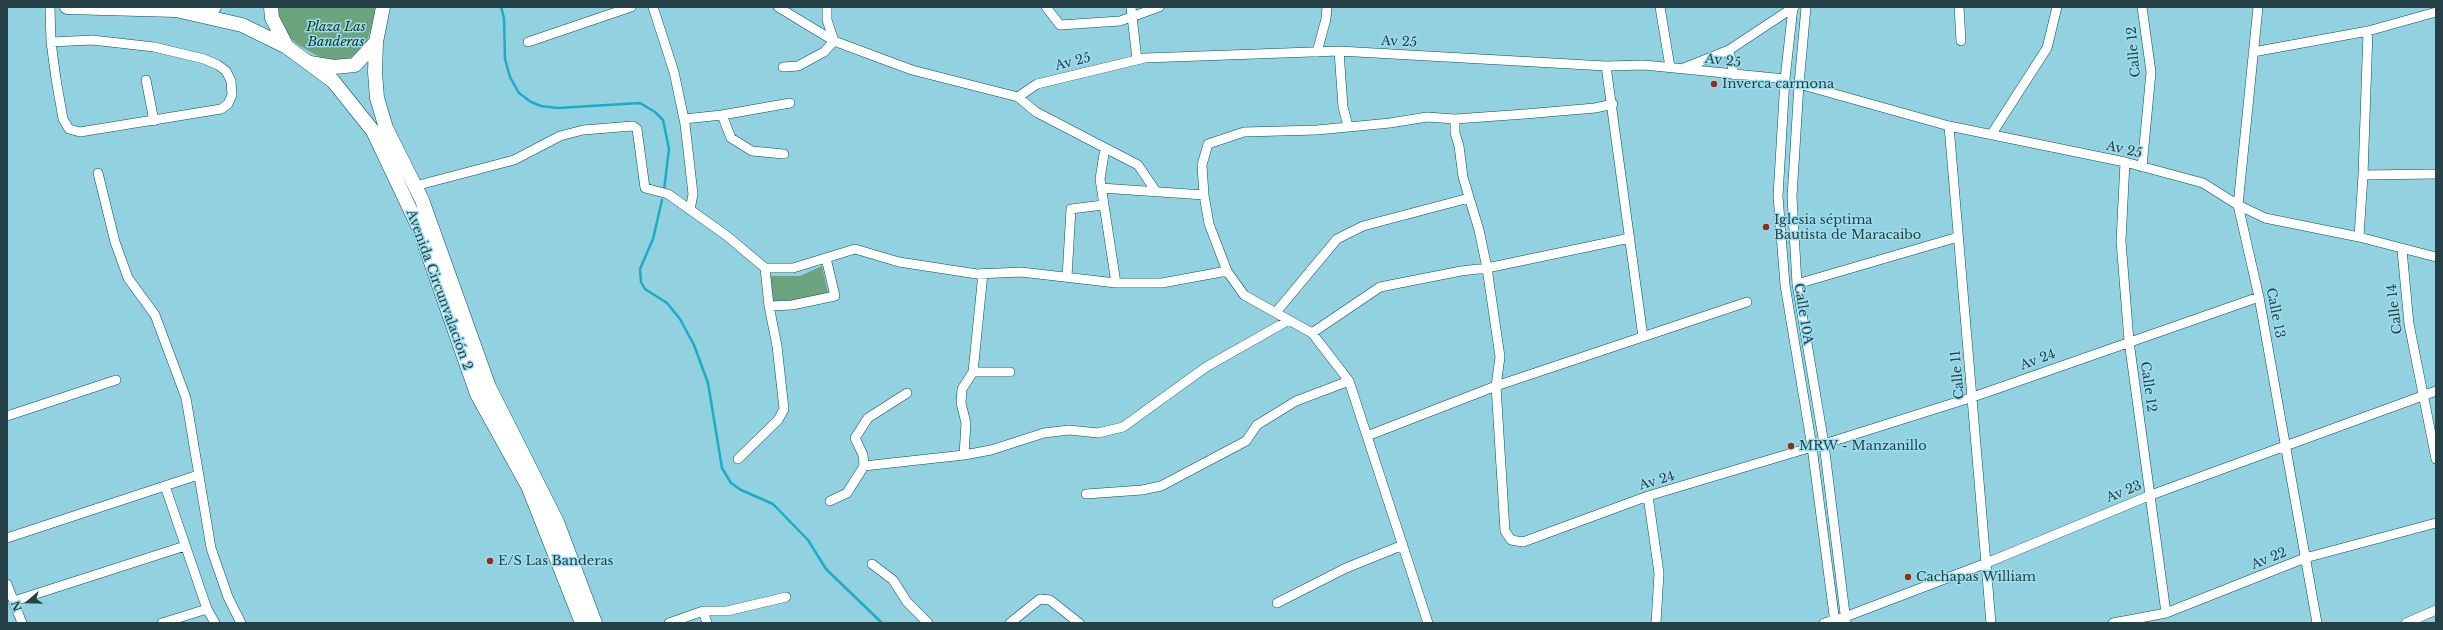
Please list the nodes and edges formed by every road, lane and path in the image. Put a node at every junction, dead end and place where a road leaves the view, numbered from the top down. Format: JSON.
{"nodes":[{"id":1,"x":50,"y":7,"type":"edge"},
{"id":2,"x":67,"y":7,"type":"edge"},
{"id":3,"x":214,"y":7,"type":"edge"},
{"id":4,"x":271,"y":7,"type":"edge"},
{"id":5,"x":383,"y":7,"type":"edge"},
{"id":6,"x":631,"y":7,"type":"edge"},
{"id":7,"x":653,"y":7,"type":"edge"},
{"id":8,"x":778,"y":7,"type":"edge"},
{"id":9,"x":827,"y":7,"type":"edge"},
{"id":10,"x":1046,"y":7,"type":"edge"},
{"id":11,"x":1158,"y":7,"type":"edge"},
{"id":12,"x":1327,"y":7,"type":"edge"},
{"id":13,"x":1660,"y":7,"type":"edge"},
{"id":14,"x":1793,"y":7,"type":"edge"},
{"id":15,"x":1806,"y":7,"type":"edge"},
{"id":16,"x":1959,"y":7,"type":"edge"},
{"id":17,"x":2057,"y":7,"type":"edge"},
{"id":18,"x":2142,"y":7,"type":"edge"},
{"id":19,"x":2258,"y":7,"type":"edge"},
{"id":20,"x":176,"y":10,"type":"junction"},
{"id":21,"x":1132,"y":11,"type":"edge"},
{"id":22,"x":2436,"y":12,"type":"edge"},
{"id":23,"x":2368,"y":31,"type":"junction"},
{"id":24,"x":834,"y":41,"type":"junction"},
{"id":25,"x":1961,"y":41,"type":"dead end"},
{"id":26,"x":51,"y":42,"type":"junction"},
{"id":27,"x":376,"y":42,"type":"junction"},
{"id":28,"x":528,"y":42,"type":"dead end"},
{"id":29,"x":287,"y":47,"type":"junction"},
{"id":30,"x":1729,"y":50,"type":"junction"},
{"id":31,"x":1339,"y":51,"type":"junction"},
{"id":32,"x":1317,"y":52,"type":"junction"},
{"id":33,"x":2254,"y":52,"type":"junction"},
{"id":34,"x":1137,"y":60,"type":"junction"},
{"id":35,"x":308,"y":62,"type":"junction"},
{"id":36,"x":1606,"y":66,"type":"junction"},
{"id":37,"x":783,"y":67,"type":"dead end"},
{"id":38,"x":1670,"y":67,"type":"junction"},
{"id":39,"x":1682,"y":69,"type":"junction"},
{"id":40,"x":1734,"y":75,"type":"junction"},
{"id":41,"x":1785,"y":79,"type":"junction"},
{"id":42,"x":146,"y":80,"type":"dead end"},
{"id":43,"x":1799,"y":84,"type":"junction"},
{"id":44,"x":1018,"y":97,"type":"junction"},
{"id":45,"x":790,"y":103,"type":"dead end"},
{"id":46,"x":1613,"y":104,"type":"junction"},
{"id":47,"x":722,"y":115,"type":"junction"},
{"id":48,"x":1455,"y":118,"type":"junction"},
{"id":49,"x":684,"y":119,"type":"junction"},
{"id":50,"x":154,"y":121,"type":"junction"},
{"id":51,"x":1348,"y":126,"type":"junction"},
{"id":52,"x":1949,"y":126,"type":"junction"},
{"id":53,"x":1991,"y":136,"type":"junction"},
{"id":54,"x":1105,"y":148,"type":"junction"},
{"id":55,"x":784,"y":154,"type":"dead end"},
{"id":56,"x":2125,"y":162,"type":"junction"},
{"id":57,"x":2142,"y":167,"type":"junction"},
{"id":58,"x":98,"y":173,"type":"dead end"},
{"id":59,"x":2436,"y":174,"type":"edge"},
{"id":60,"x":2363,"y":175,"type":"junction"},
{"id":61,"x":415,"y":186,"type":"junction"},
{"id":62,"x":1101,"y":188,"type":"junction"},
{"id":63,"x":1155,"y":190,"type":"junction"},
{"id":64,"x":1204,"y":195,"type":"junction"},
{"id":65,"x":1469,"y":198,"type":"junction"},
{"id":66,"x":1103,"y":205,"type":"junction"},
{"id":67,"x":2238,"y":205,"type":"junction"},
{"id":68,"x":690,"y":210,"type":"junction"},
{"id":69,"x":2359,"y":236,"type":"junction"},
{"id":70,"x":1958,"y":237,"type":"junction"},
{"id":71,"x":1630,"y":238,"type":"junction"},
{"id":72,"x":2402,"y":250,"type":"junction"},
{"id":73,"x":2436,"y":257,"type":"edge"},
{"id":74,"x":826,"y":258,"type":"junction"},
{"id":75,"x":765,"y":268,"type":"junction"},
{"id":76,"x":1486,"y":268,"type":"junction"},
{"id":77,"x":1227,"y":271,"type":"junction"},
{"id":78,"x":983,"y":273,"type":"junction"},
{"id":79,"x":1067,"y":277,"type":"junction"},
{"id":80,"x":1116,"y":283,"type":"junction"},
{"id":81,"x":1797,"y":284,"type":"junction"},
{"id":82,"x":2259,"y":297,"type":"junction"},
{"id":83,"x":1747,"y":302,"type":"dead end"},
{"id":84,"x":769,"y":306,"type":"junction"},
{"id":85,"x":1277,"y":311,"type":"junction"},
{"id":86,"x":1289,"y":320,"type":"junction"},
{"id":87,"x":1312,"y":333,"type":"junction"},
{"id":88,"x":1643,"y":337,"type":"junction"},
{"id":89,"x":2129,"y":341,"type":"junction"},
{"id":90,"x":973,"y":372,"type":"junction"},
{"id":91,"x":1010,"y":372,"type":"dead end"},
{"id":92,"x":116,"y":380,"type":"dead end"},
{"id":93,"x":1348,"y":381,"type":"junction"},
{"id":94,"x":1496,"y":386,"type":"junction"},
{"id":95,"x":2436,"y":391,"type":"edge"},
{"id":96,"x":907,"y":393,"type":"dead end"},
{"id":97,"x":2422,"y":396,"type":"junction"},
{"id":98,"x":1973,"y":397,"type":"junction"},
{"id":99,"x":7,"y":416,"type":"edge"},
{"id":100,"x":1367,"y":436,"type":"junction"},
{"id":101,"x":1824,"y":444,"type":"junction"},
{"id":102,"x":2286,"y":446,"type":"junction"},
{"id":103,"x":1812,"y":447,"type":"junction"},
{"id":104,"x":964,"y":455,"type":"junction"},
{"id":105,"x":738,"y":459,"type":"dead end"},
{"id":106,"x":2436,"y":459,"type":"edge"},
{"id":107,"x":864,"y":466,"type":"junction"},
{"id":108,"x":198,"y":475,"type":"junction"},
{"id":109,"x":165,"y":486,"type":"junction"},
{"id":110,"x":1086,"y":494,"type":"dead end"},
{"id":111,"x":2151,"y":495,"type":"junction"},
{"id":112,"x":1648,"y":496,"type":"junction"},
{"id":113,"x":830,"y":501,"type":"dead end"},
{"id":114,"x":2436,"y":523,"type":"edge"},
{"id":115,"x":7,"y":538,"type":"edge"},
{"id":116,"x":1403,"y":545,"type":"junction"},
{"id":117,"x":185,"y":546,"type":"junction"},
{"id":118,"x":2305,"y":558,"type":"junction"},
{"id":119,"x":872,"y":564,"type":"dead end"},
{"id":120,"x":1984,"y":564,"type":"junction"},
{"id":121,"x":7,"y":584,"type":"edge"},
{"id":122,"x":786,"y":597,"type":"dead end"},
{"id":123,"x":14,"y":601,"type":"junction"},
{"id":124,"x":1277,"y":603,"type":"dead end"},
{"id":125,"x":207,"y":609,"type":"junction"},
{"id":126,"x":2436,"y":610,"type":"edge"},
{"id":127,"x":703,"y":611,"type":"junction"},
{"id":128,"x":2166,"y":614,"type":"junction"},
{"id":129,"x":1846,"y":620,"type":"edge"},
{"id":130,"x":1834,"y":622,"type":"edge"},
{"id":131,"x":22,"y":623,"type":"edge"},
{"id":132,"x":162,"y":623,"type":"edge"},
{"id":133,"x":214,"y":623,"type":"edge"},
{"id":134,"x":241,"y":623,"type":"edge"},
{"id":135,"x":582,"y":623,"type":"edge"},
{"id":136,"x":595,"y":623,"type":"edge"},
{"id":137,"x":669,"y":623,"type":"edge"},
{"id":138,"x":707,"y":623,"type":"edge"},
{"id":139,"x":928,"y":623,"type":"edge"},
{"id":140,"x":1010,"y":623,"type":"edge"},
{"id":141,"x":1080,"y":623,"type":"edge"},
{"id":142,"x":1428,"y":623,"type":"edge"},
{"id":143,"x":1656,"y":623,"type":"edge"},
{"id":144,"x":1824,"y":623,"type":"edge"},
{"id":145,"x":1991,"y":623,"type":"edge"},
{"id":146,"x":2113,"y":623,"type":"edge"},
{"id":147,"x":2317,"y":623,"type":"edge"},
{"id":148,"x":2406,"y":623,"type":"edge"}],
"edges":[{"from":1,"to":26,"type":"street"},
{"from":2,"to":20,"type":"main road"},
{"from":3,"to":20,"type":"main road"},
{"from":4,"to":29,"type":"main road"},
{"from":5,"to":27,"type":"main road","name":"Avenida Circunvalación 2"},
{"from":6,"to":28,"type":"street"},
{"from":7,"to":49,"type":"street"},
{"from":8,"to":24,"type":"street"},
{"from":9,"to":24,"type":"street"},
{"from":10,"to":21,"type":"street"},
{"from":11,"to":21,"type":"street"},
{"from":12,"to":32,"type":"street"},
{"from":13,"to":38,"type":"street"},
{"from":14,"to":30,"type":"street"},
{"from":14,"to":41,"type":"street","name":"Calle 10A"},
{"from":15,"to":43,"type":"street","name":"Calle 10A"},
{"from":16,"to":25,"type":"street"},
{"from":17,"to":53,"type":"street"},
{"from":18,"to":57,"type":"street","name":"Calle 12"},
{"from":19,"to":33,"type":"street","name":"Calle 13"},
{"from":20,"to":29,"type":"main road","name":"Avenida Circunvalación 2"},
{"from":21,"to":34,"type":"street"},
{"from":22,"to":23,"type":"street"},
{"from":23,"to":33,"type":"street"},
{"from":23,"to":60,"type":"street"},
{"from":24,"to":37,"type":"street"},
{"from":24,"to":44,"type":"street"},
{"from":26,"to":50,"type":"street"},
{"from":26,"to":50,"type":"street"},
{"from":27,"to":35,"type":"main road"},
{"from":27,"to":61,"type":"main road","name":"Avenida Circunvalación 2"},
{"from":29,"to":35,"type":"main road","name":"Avenida Circunvalación 2"},
{"from":30,"to":39,"type":"street"},
{"from":30,"to":40,"type":"street"},
{"from":31,"to":32,"type":"street","name":"Av 25"},
{"from":31,"to":36,"type":"street","name":"Av 25"},
{"from":31,"to":51,"type":"street"},
{"from":32,"to":34,"type":"street","name":"Av 25"},
{"from":33,"to":67,"type":"street","name":"Calle 13"},
{"from":34,"to":44,"type":"street","name":"Av 25"},
{"from":35,"to":135,"type":"main road","name":"Avenida Circunvalación 2"},
{"from":36,"to":38,"type":"street","name":"Av 25"},
{"from":36,"to":46,"type":"street"},
{"from":38,"to":39,"type":"street","name":"Av 25"},
{"from":39,"to":40,"type":"street","name":"Av 25"},
{"from":40,"to":41,"type":"street","name":"Av 25"},
{"from":41,"to":103,"type":"street","name":"Calle 10A"},
{"from":42,"to":50,"type":"street"},
{"from":43,"to":52,"type":"street","name":"Av 25"},
{"from":43,"to":81,"type":"street","name":"Calle 10A"},
{"from":44,"to":54,"type":"street"},
{"from":45,"to":47,"type":"street"},
{"from":46,"to":48,"type":"street"},
{"from":46,"to":71,"type":"street"},
{"from":47,"to":49,"type":"street"},
{"from":47,"to":55,"type":"street"},
{"from":48,"to":51,"type":"street"},
{"from":48,"to":65,"type":"street"},
{"from":49,"to":68,"type":"street"},
{"from":51,"to":64,"type":"street"},
{"from":52,"to":53,"type":"street","name":"Av 25"},
{"from":52,"to":70,"type":"street","name":"Calle 11"},
{"from":53,"to":56,"type":"street","name":"Av 25"},
{"from":54,"to":62,"type":"street"},
{"from":54,"to":63,"type":"street"},
{"from":56,"to":57,"type":"street","name":"Av 25"},
{"from":56,"to":89,"type":"street","name":"Calle 12"},
{"from":57,"to":67,"type":"street","name":"Av 25"},
{"from":58,"to":108,"type":"street"},
{"from":59,"to":60,"type":"street"},
{"from":60,"to":69,"type":"street"},
{"from":61,"to":68,"type":"street"},
{"from":61,"to":136,"type":"main road","name":"Avenida Circunvalación 2"},
{"from":62,"to":63,"type":"street"},
{"from":62,"to":66,"type":"street"},
{"from":63,"to":64,"type":"street"},
{"from":64,"to":77,"type":"street"},
{"from":65,"to":76,"type":"street"},
{"from":65,"to":85,"type":"street"},
{"from":66,"to":79,"type":"street"},
{"from":66,"to":80,"type":"street"},
{"from":67,"to":69,"type":"street","name":"Av 25"},
{"from":67,"to":82,"type":"street","name":"Calle 13"},
{"from":68,"to":75,"type":"street"},
{"from":69,"to":72,"type":"street","name":"Av 25"},
{"from":70,"to":81,"type":"street"},
{"from":70,"to":98,"type":"street","name":"Calle 11"},
{"from":71,"to":76,"type":"street"},
{"from":71,"to":88,"type":"street"},
{"from":72,"to":73,"type":"street","name":"Av 25"},
{"from":72,"to":97,"type":"street","name":"Calle 14"},
{"from":74,"to":75,"type":"street"},
{"from":74,"to":78,"type":"street"},
{"from":74,"to":84,"type":"street"},
{"from":75,"to":84,"type":"street"},
{"from":76,"to":87,"type":"street"},
{"from":76,"to":94,"type":"street"},
{"from":77,"to":80,"type":"street"},
{"from":77,"to":85,"type":"street"},
{"from":78,"to":79,"type":"street"},
{"from":78,"to":90,"type":"street"},
{"from":79,"to":80,"type":"street"},
{"from":81,"to":101,"type":"street","name":"Calle 10A"},
{"from":82,"to":89,"type":"street","name":"Av 24"},
{"from":82,"to":102,"type":"street","name":"Calle 13"},
{"from":83,"to":88,"type":"street"},
{"from":84,"to":105,"type":"street"},
{"from":85,"to":86,"type":"street"},
{"from":86,"to":87,"type":"street"},
{"from":86,"to":104,"type":"street"},
{"from":87,"to":93,"type":"street"},
{"from":88,"to":94,"type":"street"},
{"from":89,"to":98,"type":"street","name":"Av 24"},
{"from":89,"to":111,"type":"street","name":"Calle 12"},
{"from":90,"to":91,"type":"street"},
{"from":90,"to":104,"type":"street"},
{"from":92,"to":99,"type":"street"},
{"from":93,"to":100,"type":"street"},
{"from":93,"to":110,"type":"street"},
{"from":94,"to":100,"type":"street"},
{"from":94,"to":112,"type":"street","name":"Av 24"},
{"from":95,"to":97,"type":"street","name":"Av 23"},
{"from":96,"to":107,"type":"street"},
{"from":97,"to":102,"type":"street","name":"Av 23"},
{"from":97,"to":106,"type":"street","name":"Calle 14"},
{"from":98,"to":101,"type":"street","name":"Av 24"},
{"from":98,"to":120,"type":"street","name":"Calle 11"},
{"from":100,"to":116,"type":"street"},
{"from":101,"to":129,"type":"street","name":"Calle 10A"},
{"from":102,"to":111,"type":"street","name":"Av 23"},
{"from":102,"to":118,"type":"street","name":"Calle 13"},
{"from":103,"to":112,"type":"street","name":"Av 24"},
{"from":103,"to":130,"type":"street","name":"Calle 10A"},
{"from":104,"to":107,"type":"street"},
{"from":107,"to":113,"type":"street"},
{"from":108,"to":109,"type":"street"},
{"from":108,"to":134,"type":"street"},
{"from":109,"to":115,"type":"street"},
{"from":109,"to":117,"type":"street"},
{"from":111,"to":120,"type":"street","name":"Av 23"},
{"from":111,"to":128,"type":"street","name":"Calle 12"},
{"from":112,"to":143,"type":"street"},
{"from":114,"to":118,"type":"street","name":"Av 22"},
{"from":116,"to":124,"type":"street"},
{"from":116,"to":142,"type":"street"},
{"from":117,"to":123,"type":"street"},
{"from":117,"to":125,"type":"street"},
{"from":118,"to":128,"type":"street","name":"Av 22"},
{"from":118,"to":147,"type":"street","name":"Calle 13"},
{"from":119,"to":139,"type":"street"},
{"from":120,"to":129,"type":"street","name":"Av 23"},
{"from":120,"to":145,"type":"street","name":"Calle 11"},
{"from":121,"to":123,"type":"street"},
{"from":122,"to":127,"type":"street"},
{"from":123,"to":131,"type":"street"},
{"from":125,"to":132,"type":"street"},
{"from":125,"to":133,"type":"street"},
{"from":126,"to":148,"type":"street"},
{"from":127,"to":137,"type":"street"},
{"from":127,"to":138,"type":"street"},
{"from":128,"to":146,"type":"street","name":"Av 22"},
{"from":129,"to":130,"type":"street","name":"Av 23"},
{"from":130,"to":144,"type":"street","name":"Av 23"},
{"from":140,"to":141,"type":"street"}]}
